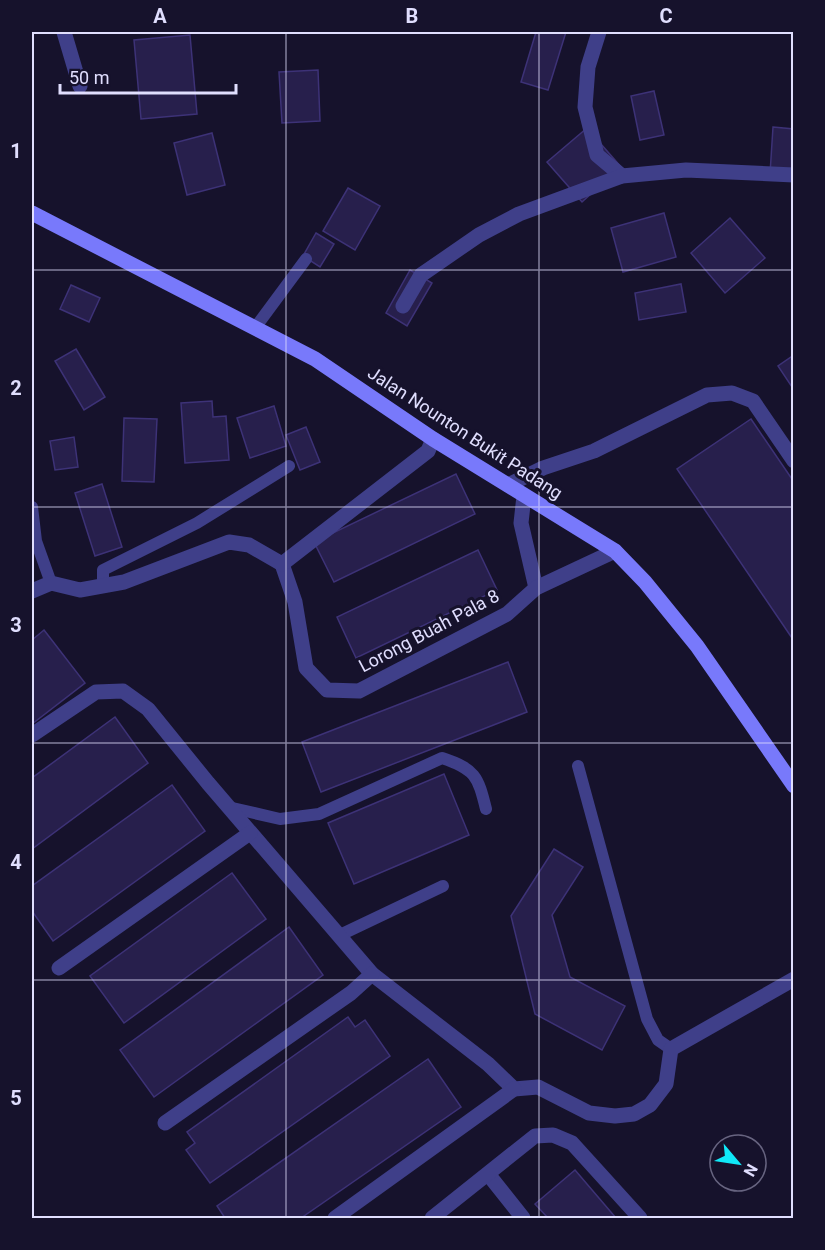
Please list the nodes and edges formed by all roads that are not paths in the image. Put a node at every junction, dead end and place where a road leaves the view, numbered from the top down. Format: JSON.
{"nodes":[{"id":1,"x":64,"y":32,"type":"edge"},
{"id":2,"x":598,"y":32,"type":"edge"},
{"id":3,"x":80,"y":86,"type":"dead end"},
{"id":4,"x":622,"y":176,"type":"junction"},
{"id":5,"x":794,"y":176,"type":"edge"},
{"id":6,"x":32,"y":213,"type":"edge"},
{"id":7,"x":306,"y":260,"type":"dead end"},
{"id":8,"x":403,"y":306,"type":"dead end"},
{"id":9,"x":255,"y":328,"type":"junction"},
{"id":10,"x":433,"y":439,"type":"junction"},
{"id":11,"x":794,"y":461,"type":"edge"},
{"id":12,"x":289,"y":466,"type":"dead end"},
{"id":13,"x":508,"y":485,"type":"junction"},
{"id":14,"x":524,"y":496,"type":"junction"},
{"id":15,"x":32,"y":507,"type":"edge"},
{"id":16,"x":615,"y":551,"type":"junction"},
{"id":17,"x":282,"y":564,"type":"junction"},
{"id":18,"x":51,"y":583,"type":"junction"},
{"id":19,"x":103,"y":586,"type":"junction"},
{"id":20,"x":536,"y":588,"type":"junction"},
{"id":21,"x":32,"y":591,"type":"edge"},
{"id":22,"x":32,"y":735,"type":"edge"},
{"id":23,"x":578,"y":766,"type":"dead end"},
{"id":24,"x":794,"y":786,"type":"edge"},
{"id":25,"x":228,"y":807,"type":"junction"},
{"id":26,"x":486,"y":809,"type":"dead end"},
{"id":27,"x":250,"y":833,"type":"junction"},
{"id":28,"x":443,"y":886,"type":"dead end"},
{"id":29,"x":340,"y":935,"type":"junction"},
{"id":30,"x":58,"y":968,"type":"dead end"},
{"id":31,"x":372,"y":974,"type":"junction"},
{"id":32,"x":794,"y":980,"type":"edge"},
{"id":33,"x":671,"y":1049,"type":"junction"},
{"id":34,"x":514,"y":1089,"type":"junction"},
{"id":35,"x":165,"y":1124,"type":"dead end"},
{"id":36,"x":488,"y":1173,"type":"junction"},
{"id":37,"x":335,"y":1218,"type":"edge"},
{"id":38,"x":432,"y":1218,"type":"edge"},
{"id":39,"x":523,"y":1218,"type":"edge"},
{"id":40,"x":640,"y":1218,"type":"edge"}],
"edges":[{"from":1,"to":3,"type":"street"},
{"from":2,"to":4,"type":"street"},
{"from":4,"to":5,"type":"street"},
{"from":4,"to":8,"type":"street"},
{"from":6,"to":9,"type":"street","name":"Jalan Nounton Bukit Padang"},
{"from":7,"to":9,"type":"lane"},
{"from":9,"to":10,"type":"street","name":"Jalan Nounton Bukit Padang"},
{"from":10,"to":13,"type":"street","name":"Jalan Nounton Bukit Padang"},
{"from":10,"to":17,"type":"street"},
{"from":11,"to":13,"type":"street"},
{"from":12,"to":19,"type":"lane"},
{"from":13,"to":14,"type":"street","name":"Jalan Nounton Bukit Padang"},
{"from":14,"to":16,"type":"street","name":"Jalan Nounton Bukit Padang"},
{"from":14,"to":20,"type":"street"},
{"from":15,"to":18,"type":"lane"},
{"from":16,"to":20,"type":"street","name":"Lorong Buah Pala 8"},
{"from":16,"to":24,"type":"street","name":"Jalan Nounton Bukit Padang"},
{"from":17,"to":19,"type":"street"},
{"from":17,"to":20,"type":"street","name":"Lorong Buah Pala 8"},
{"from":18,"to":19,"type":"street"},
{"from":18,"to":21,"type":"street"},
{"from":22,"to":25,"type":"street"},
{"from":23,"to":33,"type":"lane"},
{"from":25,"to":26,"type":"lane"},
{"from":25,"to":27,"type":"street"},
{"from":27,"to":29,"type":"street"},
{"from":27,"to":30,"type":"street"},
{"from":28,"to":29,"type":"lane"},
{"from":29,"to":31,"type":"street"},
{"from":31,"to":34,"type":"street"},
{"from":31,"to":35,"type":"street"},
{"from":32,"to":33,"type":"street"},
{"from":33,"to":34,"type":"street"},
{"from":34,"to":37,"type":"street"},
{"from":36,"to":38,"type":"street"},
{"from":36,"to":39,"type":"street"},
{"from":36,"to":40,"type":"street"}]}
